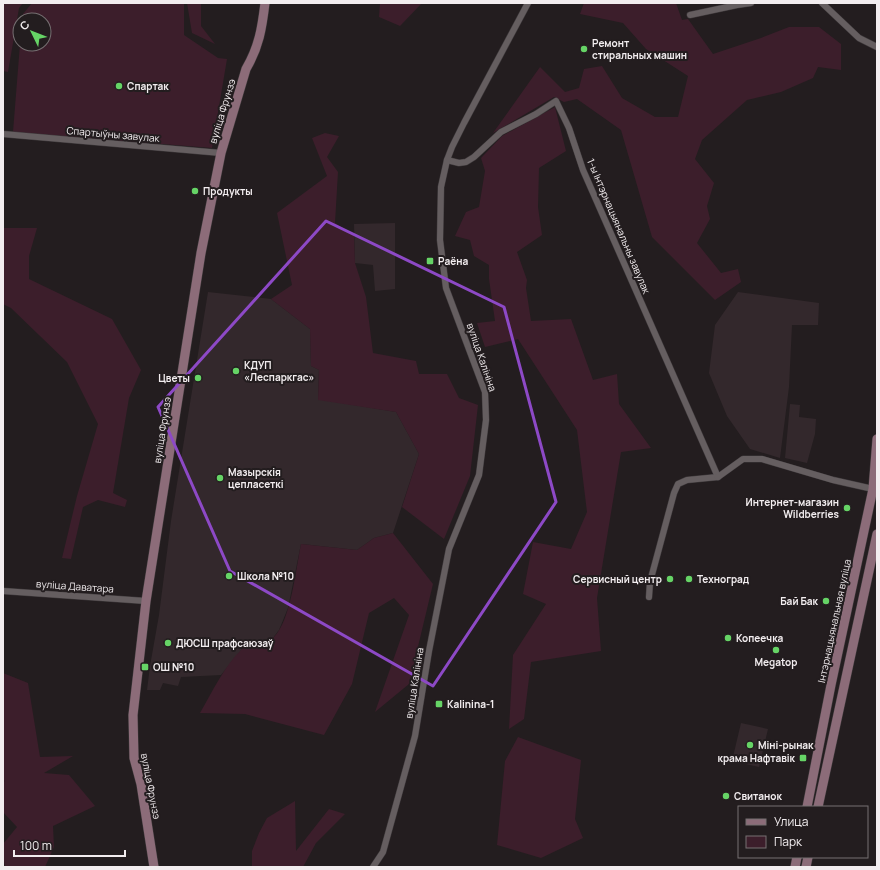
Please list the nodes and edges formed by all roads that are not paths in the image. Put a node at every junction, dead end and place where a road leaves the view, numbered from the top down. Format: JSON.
{"nodes":[{"id":1,"x":265,"y":3,"type":"edge"},
{"id":2,"x":528,"y":3,"type":"edge"},
{"id":3,"x":751,"y":3,"type":"edge"},
{"id":4,"x":822,"y":3,"type":"edge"},
{"id":5,"x":690,"y":16,"type":"dead end"},
{"id":6,"x":877,"y":47,"type":"edge"},
{"id":7,"x":3,"y":134,"type":"edge"},
{"id":8,"x":221,"y":153,"type":"junction"},
{"id":9,"x":447,"y":160,"type":"junction"},
{"id":10,"x":877,"y":439,"type":"edge"},
{"id":11,"x":718,"y":477,"type":"junction"},
{"id":12,"x":873,"y":489,"type":"junction"},
{"id":13,"x":874,"y":503,"type":"edge"},
{"id":14,"x":877,"y":534,"type":"edge"},
{"id":15,"x":3,"y":591,"type":"edge"},
{"id":16,"x":649,"y":597,"type":"dead end"},
{"id":17,"x":146,"y":601,"type":"junction"},
{"id":18,"x":809,"y":797,"type":"junction"},
{"id":19,"x":819,"y":803,"type":"edge"},
{"id":20,"x":807,"y":806,"type":"edge"},
{"id":21,"x":154,"y":867,"type":"edge"},
{"id":22,"x":373,"y":867,"type":"edge"}],
"edges":[{"from":1,"to":8,"type":"street","name":"вуліца Фрунзэ"},
{"from":2,"to":9,"type":"street","name":"вуліца Калініна"},
{"from":3,"to":5,"type":"street"},
{"from":4,"to":6,"type":"street"},
{"from":7,"to":8,"type":"street","name":"Спартыўны завулак"},
{"from":8,"to":17,"type":"street","name":"вуліца Фрунзэ"},
{"from":9,"to":11,"type":"street","name":"1-ы Інтэрнацыянальны завулак"},
{"from":9,"to":22,"type":"street","name":"вуліца Калініна"},
{"from":10,"to":12,"type":"street","name":"Інтэрнацыянальная вуліца"},
{"from":11,"to":12,"type":"street"},
{"from":11,"to":16,"type":"street"},
{"from":12,"to":13,"type":"street","name":"Інтэрнацыянальная вуліца"},
{"from":13,"to":18,"type":"street","name":"Інтэрнацыянальная вуліца"},
{"from":14,"to":19,"type":"street"},
{"from":15,"to":17,"type":"street","name":"вуліца Даватара"},
{"from":17,"to":21,"type":"street","name":"вуліца Фрунзэ"},
{"from":18,"to":19,"type":"street"},
{"from":18,"to":20,"type":"street","name":"Інтэрнацыянальная вуліца"}]}
